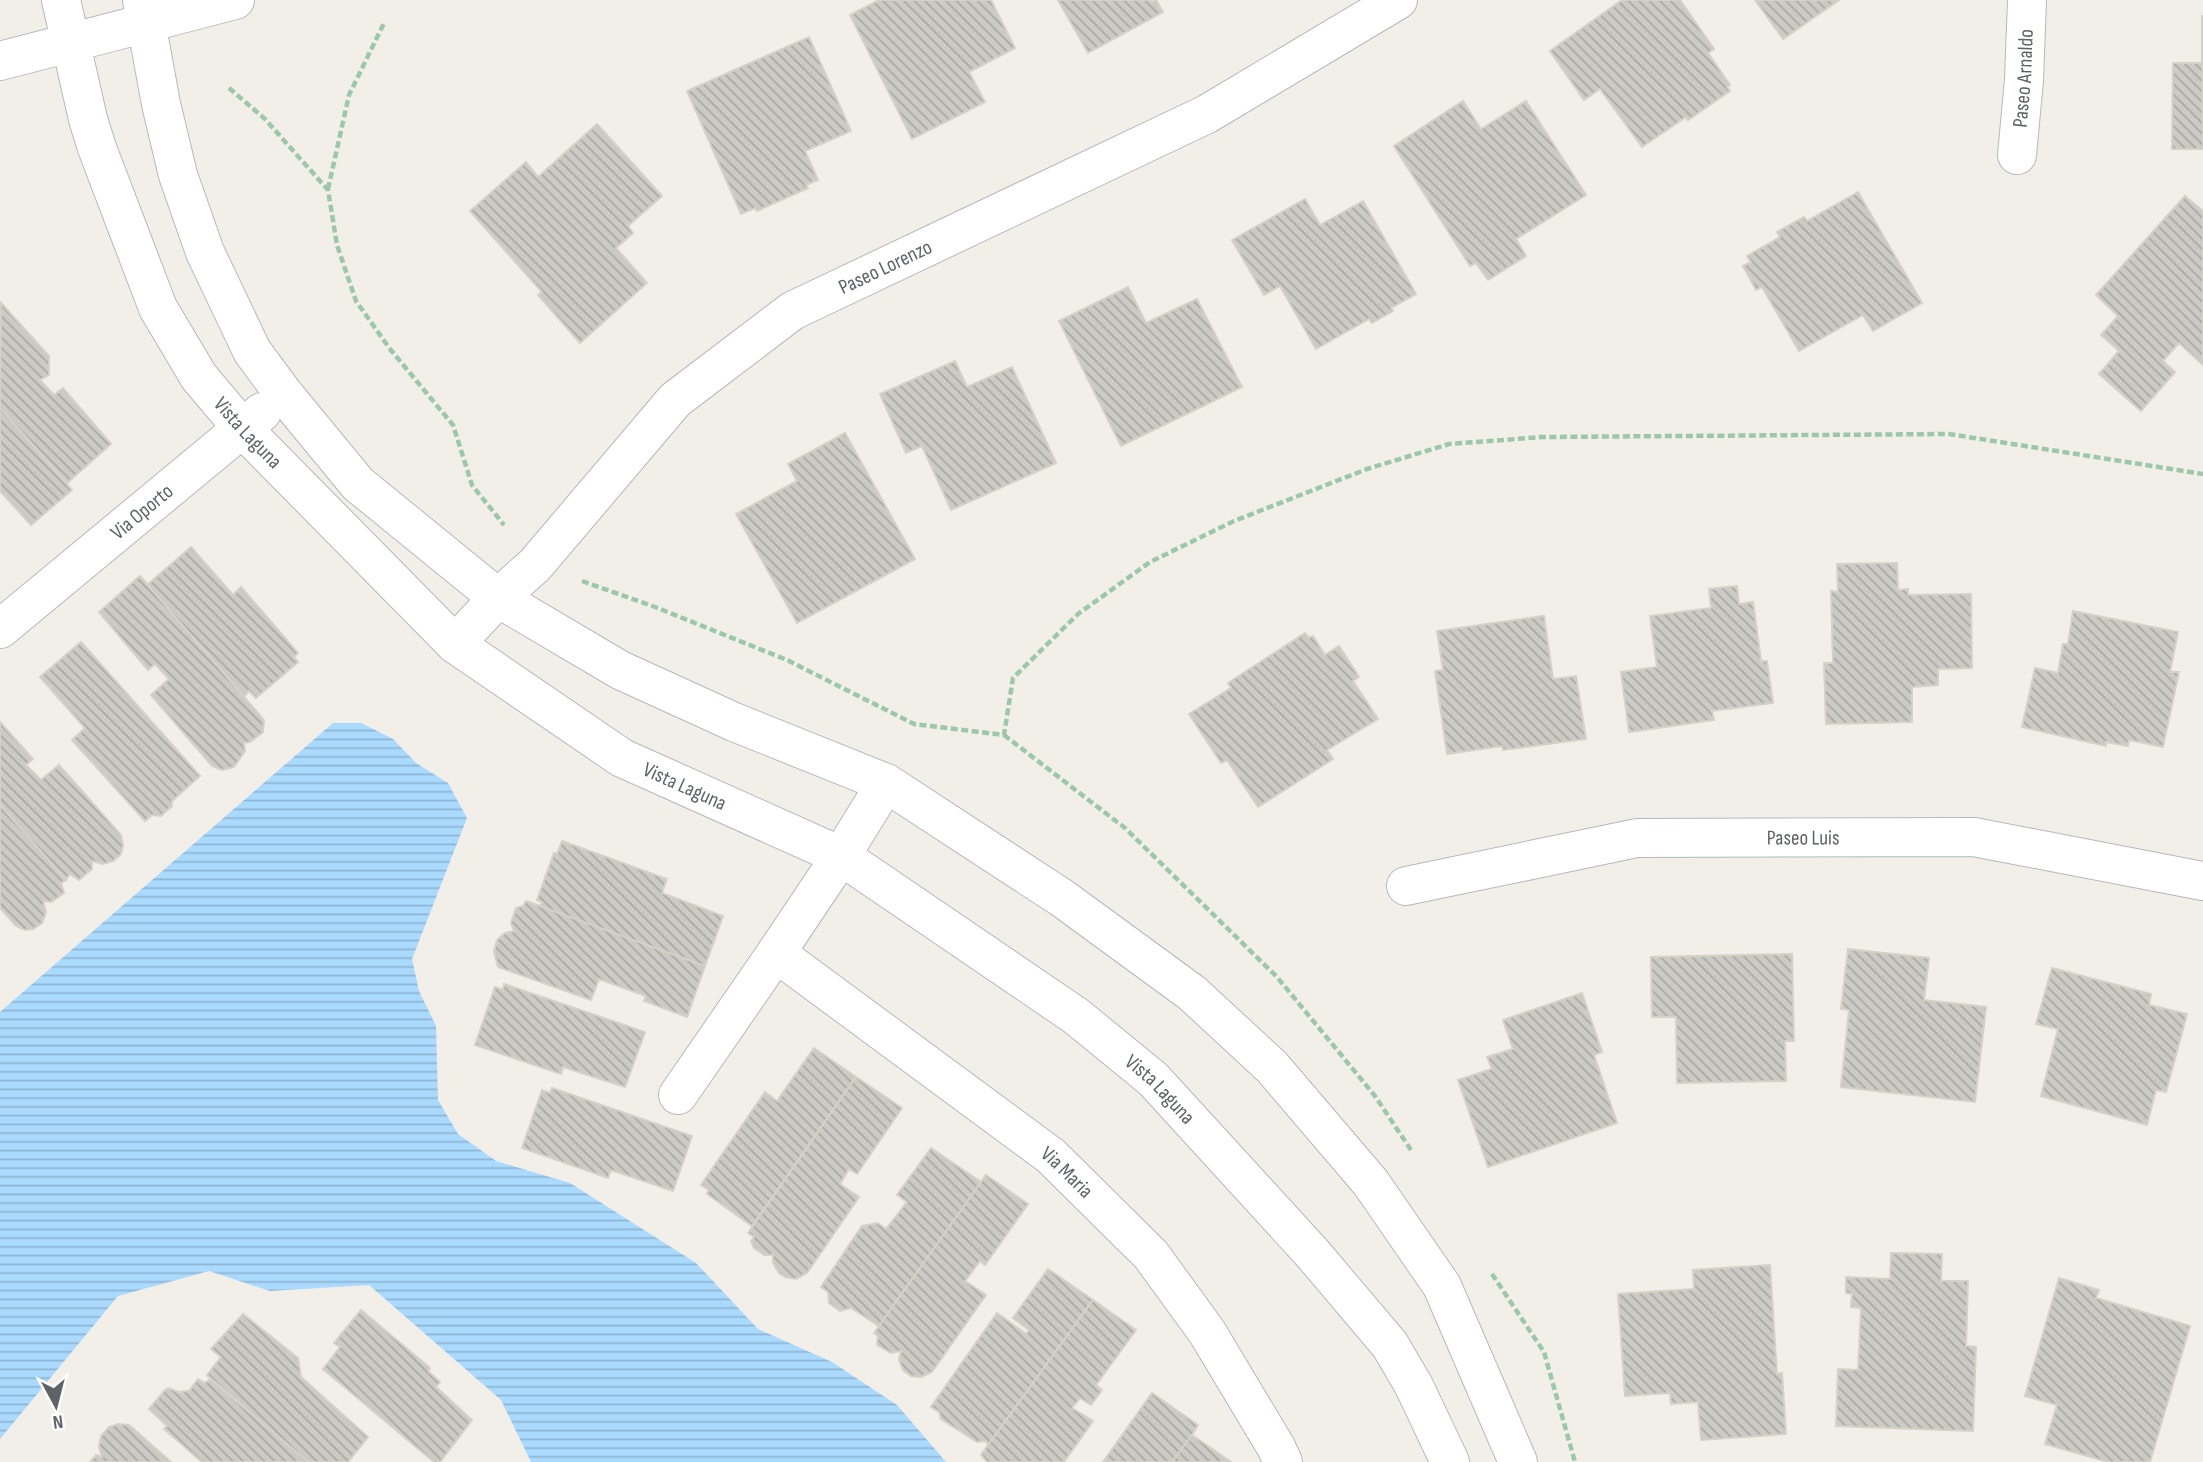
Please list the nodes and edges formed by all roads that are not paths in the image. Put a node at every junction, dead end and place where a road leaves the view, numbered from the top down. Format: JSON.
{"nodes":[{"id":1,"x":235,"y":0,"type":"edge"},
{"id":2,"x":1398,"y":0,"type":"edge"},
{"id":3,"x":2027,"y":0,"type":"edge"},
{"id":4,"x":64,"y":1,"type":"edge"},
{"id":5,"x":145,"y":12,"type":"edge"},
{"id":6,"x":71,"y":44,"type":"junction"},
{"id":7,"x":0,"y":61,"type":"edge"},
{"id":8,"x":2017,"y":155,"type":"dead end"},
{"id":9,"x":283,"y":393,"type":"junction"},
{"id":10,"x":243,"y":429,"type":"junction"},
{"id":11,"x":498,"y":598,"type":"junction"},
{"id":12,"x":0,"y":629,"type":"edge"},
{"id":13,"x":455,"y":644,"type":"junction"},
{"id":14,"x":886,"y":783,"type":"junction"},
{"id":15,"x":841,"y":856,"type":"junction"},
{"id":16,"x":2203,"y":881,"type":"edge"},
{"id":17,"x":1406,"y":886,"type":"dead end"},
{"id":18,"x":776,"y":953,"type":"junction"},
{"id":19,"x":678,"y":1096,"type":"dead end"},
{"id":20,"x":1283,"y":1462,"type":"edge"},
{"id":21,"x":1450,"y":1462,"type":"edge"},
{"id":22,"x":1518,"y":1462,"type":"edge"}],
"edges":[{"from":1,"to":5,"type":"street"},
{"from":2,"to":11,"type":"street","name":"Paseo Lorenzo"},
{"from":3,"to":8,"type":"street","name":"Paseo Arnaldo"},
{"from":4,"to":6,"type":"street","name":"Vista Laguna"},
{"from":5,"to":6,"type":"street"},
{"from":5,"to":9,"type":"street"},
{"from":6,"to":7,"type":"street"},
{"from":6,"to":10,"type":"street","name":"Vista Laguna"},
{"from":9,"to":10,"type":"street","name":"Via Oporto"},
{"from":9,"to":11,"type":"street"},
{"from":10,"to":12,"type":"street","name":"Via Oporto"},
{"from":10,"to":13,"type":"street","name":"Vista Laguna"},
{"from":11,"to":13,"type":"street","name":"Paseo Lorenzo"},
{"from":11,"to":14,"type":"street"},
{"from":13,"to":15,"type":"street","name":"Vista Laguna"},
{"from":14,"to":15,"type":"street"},
{"from":14,"to":22,"type":"street"},
{"from":15,"to":18,"type":"street"},
{"from":15,"to":21,"type":"street","name":"Vista Laguna"},
{"from":16,"to":17,"type":"street","name":"Paseo Luis"},
{"from":18,"to":19,"type":"street"},
{"from":18,"to":20,"type":"street","name":"Via Maria"}]}
